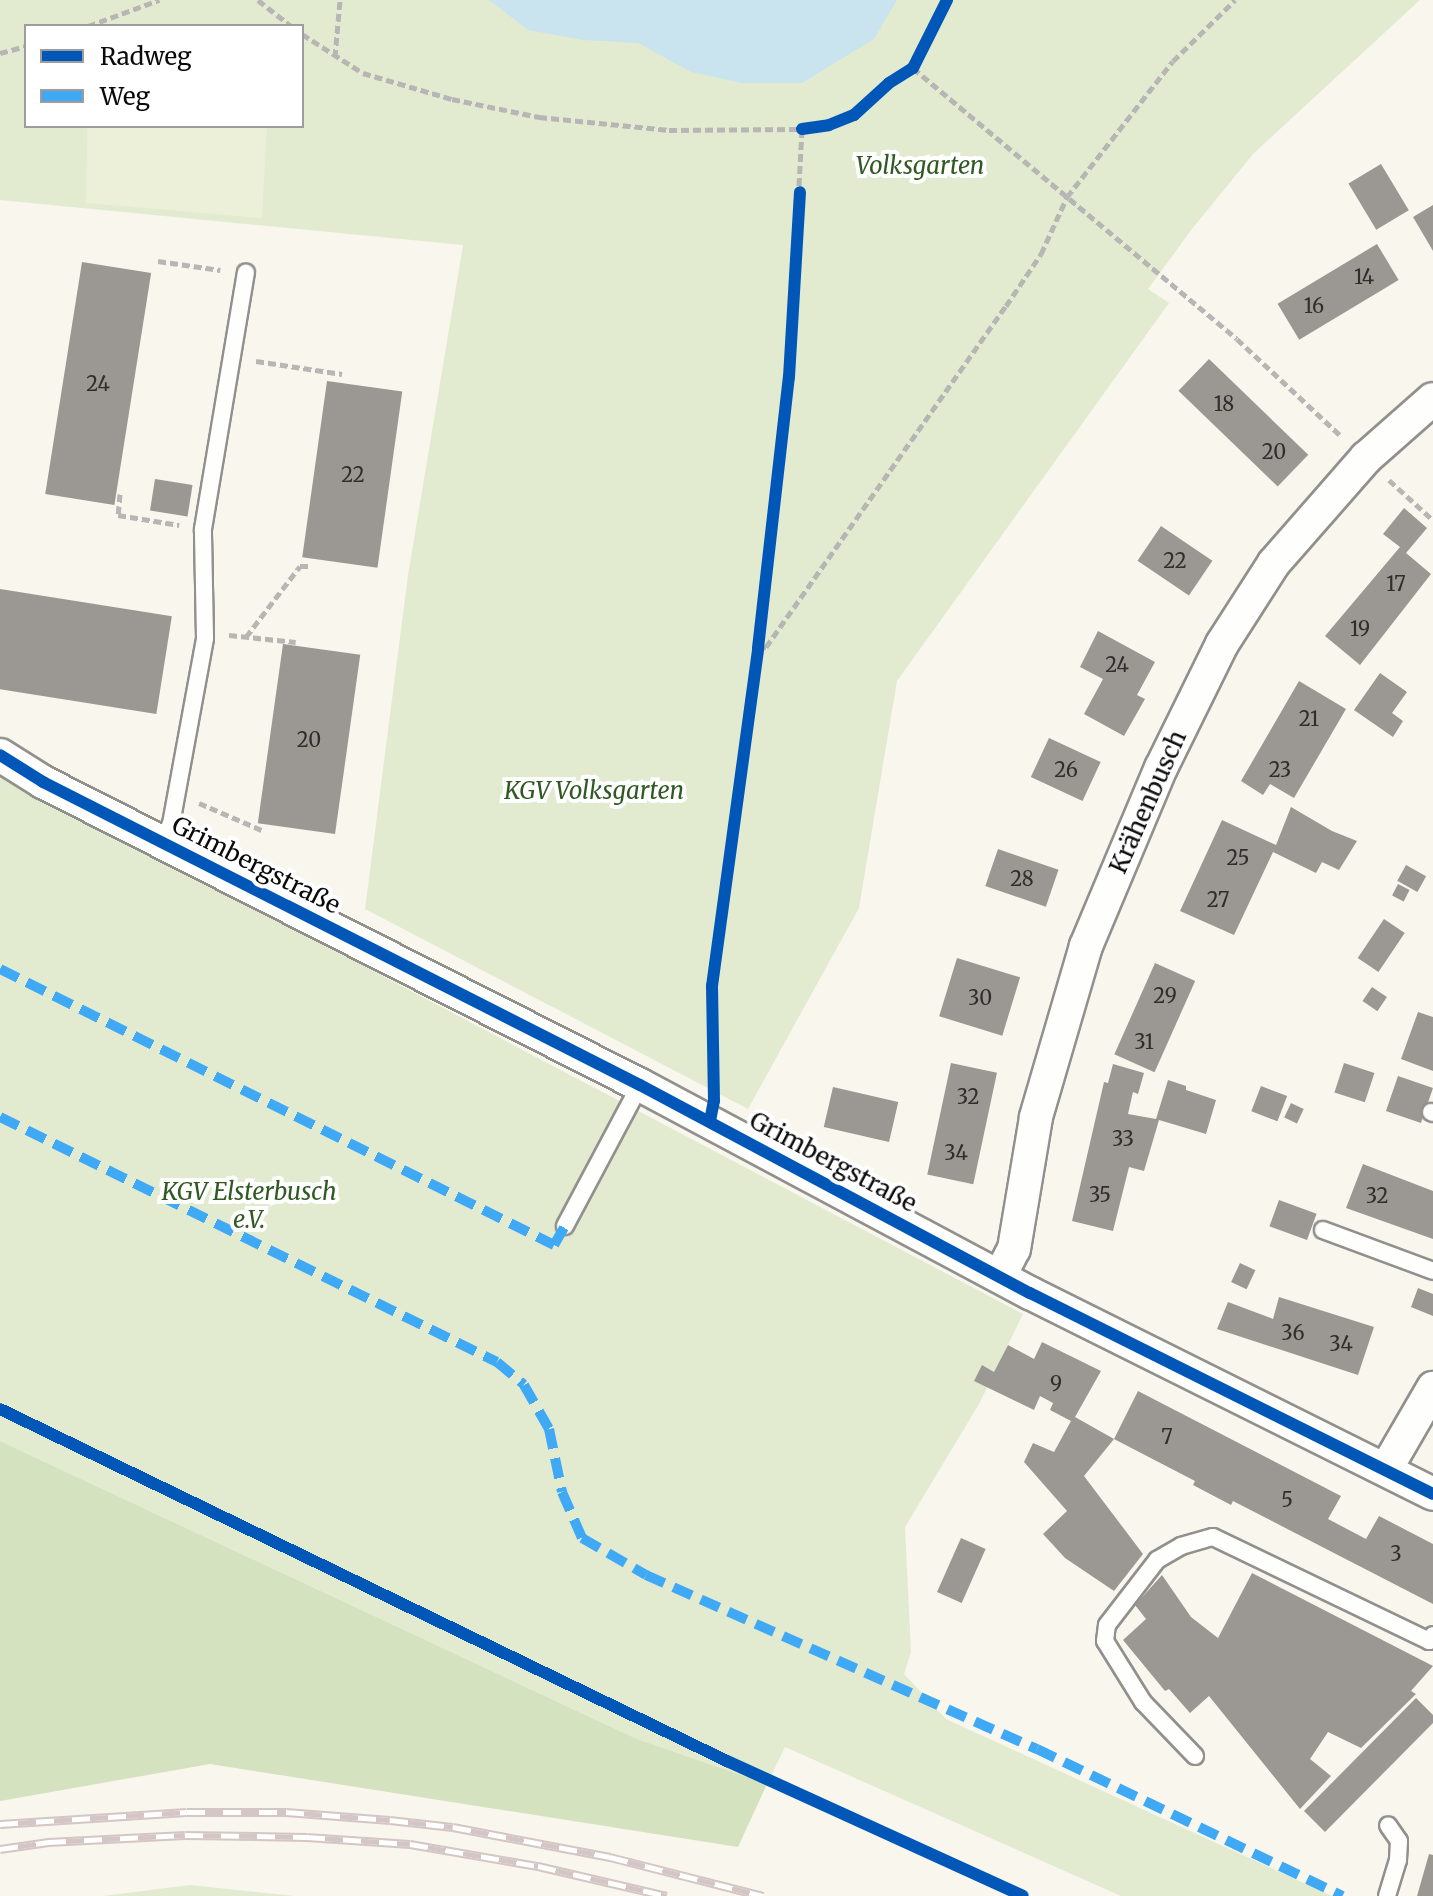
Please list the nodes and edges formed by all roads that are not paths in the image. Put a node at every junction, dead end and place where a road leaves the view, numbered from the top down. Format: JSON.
{"nodes":[{"id":1,"x":246,"y":273,"type":"road end"},
{"id":2,"x":1433,"y":399,"type":"edge"},
{"id":3,"x":0,"y":755,"type":"edge"},
{"id":4,"x":162,"y":843,"type":"junction"},
{"id":5,"x":640,"y":1085,"type":"junction"},
{"id":6,"x":565,"y":1226,"type":"dead end"},
{"id":7,"x":1323,"y":1230,"type":"dead end"},
{"id":8,"x":1433,"y":1271,"type":"edge"},
{"id":9,"x":1000,"y":1276,"type":"junction"},
{"id":10,"x":1433,"y":1388,"type":"edge"},
{"id":11,"x":1386,"y":1469,"type":"junction"},
{"id":12,"x":1433,"y":1494,"type":"edge"},
{"id":13,"x":1433,"y":1635,"type":"edge"},
{"id":14,"x":1195,"y":1756,"type":"dead end"},
{"id":15,"x":1388,"y":1825,"type":"dead end"},
{"id":16,"x":1387,"y":1896,"type":"edge"}],
"edges":[{"from":1,"to":4,"type":"lane"},
{"from":2,"to":9,"type":"street","name":"Krähenbusch"},
{"from":3,"to":4,"type":"street","name":"Grimbergstraße"},
{"from":4,"to":5,"type":"street","name":"Grimbergstraße"},
{"from":5,"to":6,"type":"lane"},
{"from":5,"to":9,"type":"street","name":"Grimbergstraße"},
{"from":7,"to":8,"type":"lane"},
{"from":9,"to":11,"type":"street","name":"Grimbergstraße"},
{"from":10,"to":11,"type":"street"},
{"from":11,"to":12,"type":"street","name":"Grimbergstraße"},
{"from":13,"to":14,"type":"lane"},
{"from":15,"to":16,"type":"lane"}]}
